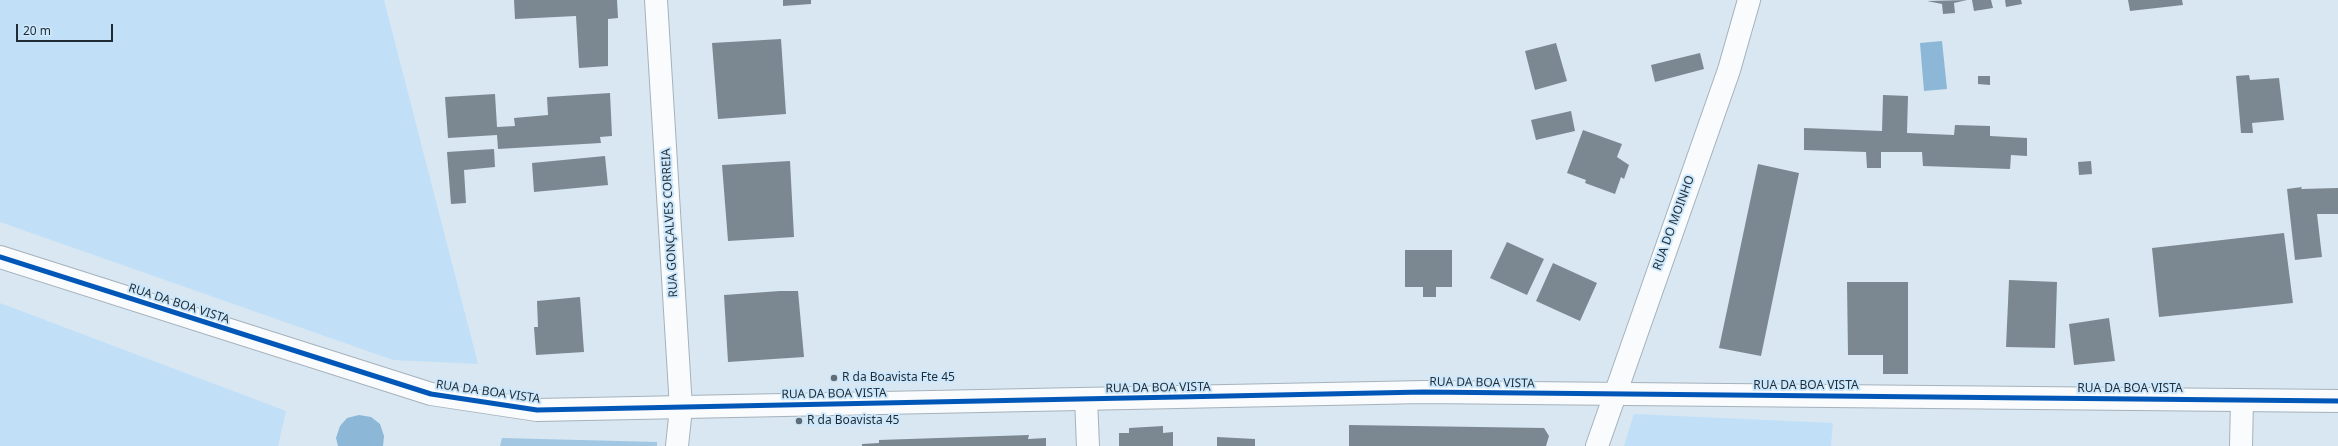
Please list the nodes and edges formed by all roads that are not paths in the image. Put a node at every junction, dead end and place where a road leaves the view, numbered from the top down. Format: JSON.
{"nodes":[{"id":1,"x":656,"y":0,"type":"edge"},
{"id":2,"x":1749,"y":0,"type":"edge"},
{"id":3,"x":0,"y":258,"type":"edge"},
{"id":4,"x":1614,"y":394,"type":"junction"},
{"id":5,"x":1086,"y":399,"type":"junction"},
{"id":6,"x":2242,"y":400,"type":"junction"},
{"id":7,"x":2338,"y":401,"type":"edge"},
{"id":8,"x":681,"y":408,"type":"junction"},
{"id":9,"x":677,"y":446,"type":"edge"},
{"id":10,"x":1088,"y":446,"type":"edge"},
{"id":11,"x":1597,"y":446,"type":"edge"},
{"id":12,"x":2241,"y":446,"type":"edge"}],
"edges":[{"from":1,"to":8,"type":"street","name":"RUA GONÇALVES CORREIA"},
{"from":2,"to":4,"type":"street","name":"RUA DO MOINHO"},
{"from":3,"to":8,"type":"street","name":"RUA DA BOA VISTA"},
{"from":4,"to":5,"type":"street","name":"RUA DA BOA VISTA"},
{"from":4,"to":6,"type":"street","name":"RUA DA BOA VISTA"},
{"from":4,"to":11,"type":"street","name":"RUA DO MOINHO"},
{"from":5,"to":8,"type":"street","name":"RUA DA BOA VISTA"},
{"from":5,"to":10,"type":"street"},
{"from":6,"to":7,"type":"street","name":"RUA DA BOA VISTA"},
{"from":6,"to":12,"type":"street"},
{"from":8,"to":9,"type":"street","name":"RUA GONÇALVES CORREIA"}]}
